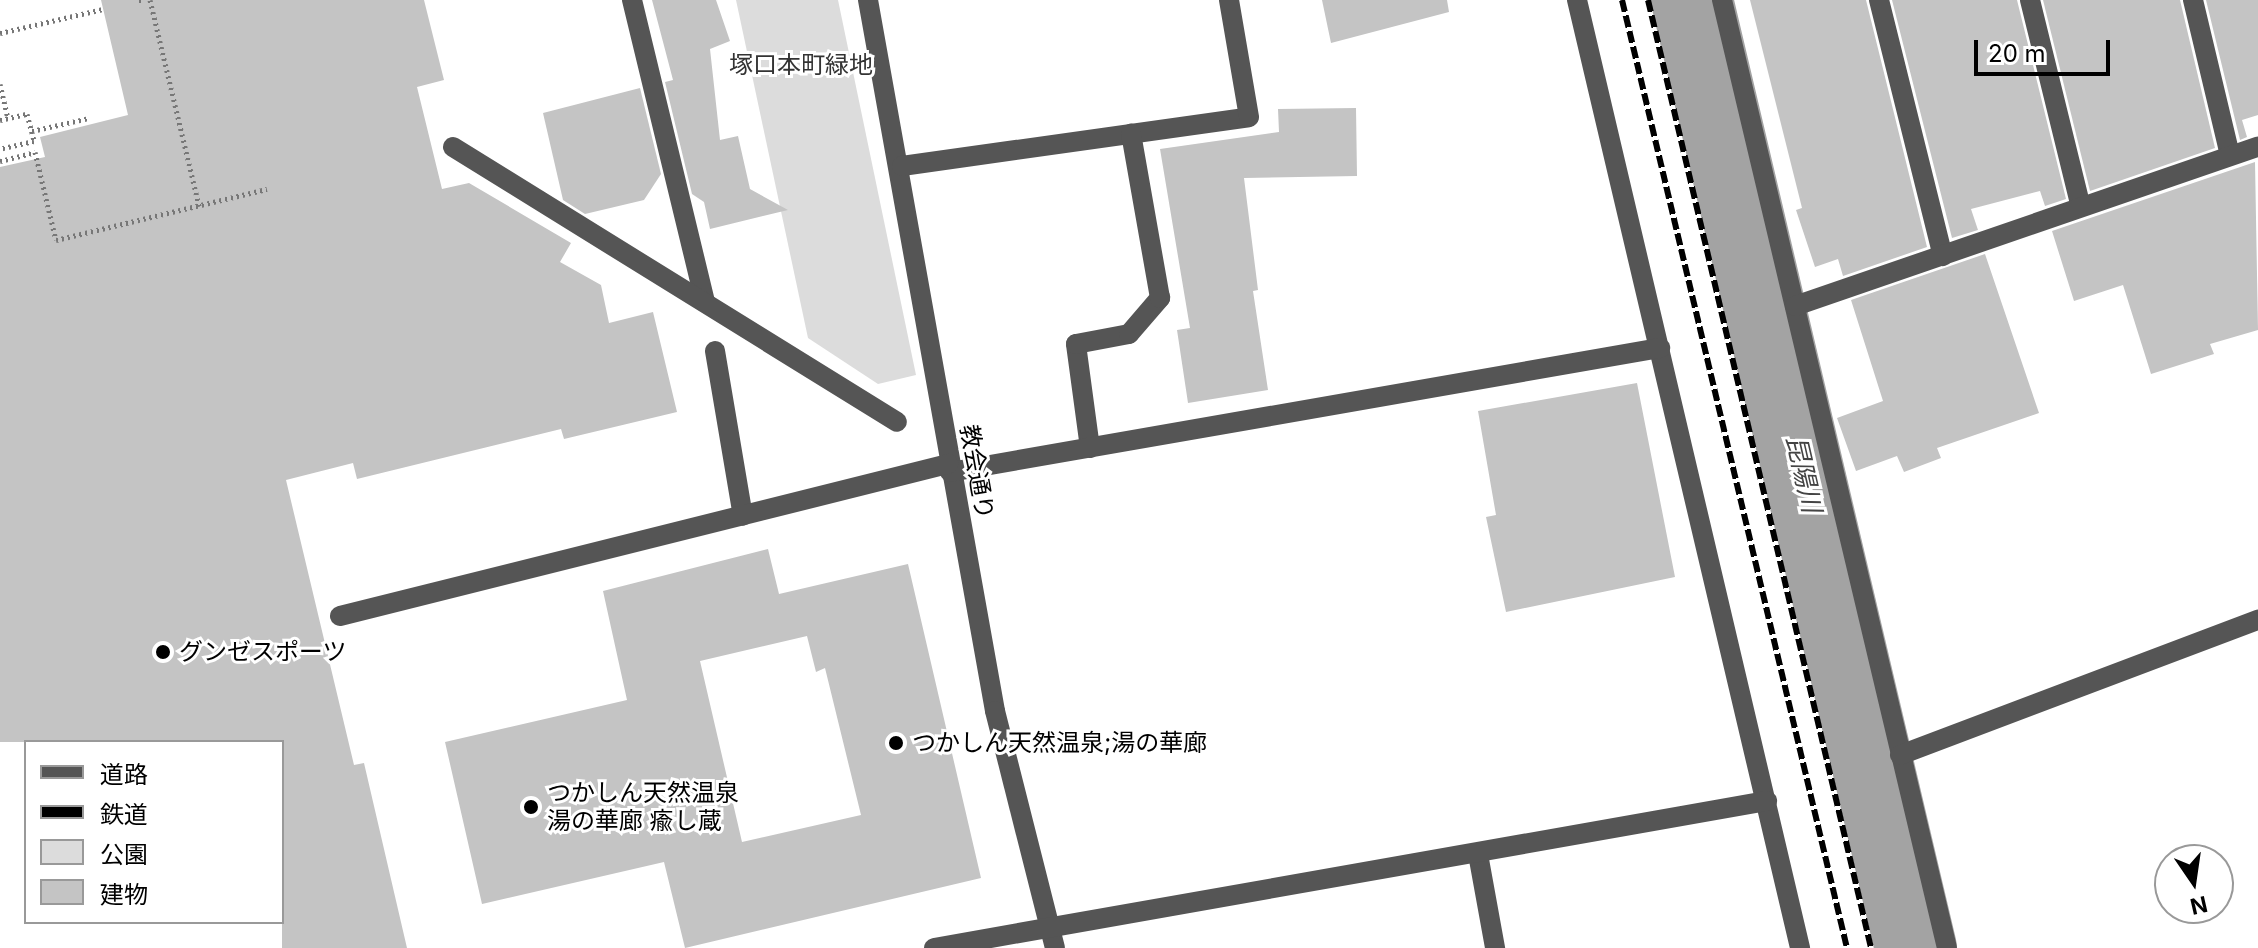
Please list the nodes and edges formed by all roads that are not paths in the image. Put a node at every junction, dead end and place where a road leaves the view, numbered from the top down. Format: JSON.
{"nodes":[{"id":1,"x":632,"y":0,"type":"edge"},
{"id":2,"x":868,"y":0,"type":"edge"},
{"id":3,"x":1229,"y":0,"type":"edge"},
{"id":4,"x":1577,"y":0,"type":"edge"},
{"id":5,"x":1722,"y":0,"type":"edge"},
{"id":6,"x":1879,"y":0,"type":"edge"},
{"id":7,"x":2030,"y":0,"type":"edge"},
{"id":8,"x":2193,"y":0,"type":"edge"},
{"id":9,"x":1131,"y":134,"type":"junction"},
{"id":10,"x":453,"y":147,"type":"dead end"},
{"id":11,"x":2258,"y":147,"type":"edge"},
{"id":12,"x":2230,"y":155,"type":"junction"},
{"id":13,"x":902,"y":166,"type":"junction"},
{"id":14,"x":2081,"y":207,"type":"junction"},
{"id":15,"x":1943,"y":256,"type":"junction"},
{"id":16,"x":705,"y":302,"type":"junction"},
{"id":17,"x":1795,"y":306,"type":"junction"},
{"id":18,"x":1660,"y":348,"type":"junction"},
{"id":19,"x":715,"y":351,"type":"dead end"},
{"id":20,"x":897,"y":422,"type":"dead end"},
{"id":21,"x":1090,"y":448,"type":"junction"},
{"id":22,"x":949,"y":468,"type":"junction"},
{"id":23,"x":743,"y":516,"type":"junction"},
{"id":24,"x":340,"y":616,"type":"dead end"},
{"id":25,"x":2258,"y":621,"type":"edge"},
{"id":26,"x":1900,"y":755,"type":"junction"},
{"id":27,"x":1767,"y":801,"type":"junction"},
{"id":28,"x":1478,"y":854,"type":"junction"},
{"id":29,"x":1053,"y":938,"type":"edge"},
{"id":30,"x":934,"y":948,"type":"edge"},
{"id":31,"x":1495,"y":948,"type":"edge"},
{"id":32,"x":1800,"y":948,"type":"edge"},
{"id":33,"x":1947,"y":948,"type":"edge"}],
"edges":[{"from":1,"to":16,"type":"street"},
{"from":2,"to":13,"type":"street","name":"教会通り"},
{"from":3,"to":9,"type":"street"},
{"from":4,"to":18,"type":"street"},
{"from":5,"to":17,"type":"street"},
{"from":6,"to":15,"type":"street"},
{"from":7,"to":14,"type":"street"},
{"from":8,"to":12,"type":"street"},
{"from":9,"to":13,"type":"street"},
{"from":9,"to":21,"type":"street"},
{"from":10,"to":16,"type":"street"},
{"from":11,"to":12,"type":"street"},
{"from":12,"to":14,"type":"street"},
{"from":13,"to":22,"type":"street","name":"教会通り"},
{"from":14,"to":15,"type":"street"},
{"from":15,"to":17,"type":"street"},
{"from":16,"to":20,"type":"street"},
{"from":17,"to":26,"type":"street"},
{"from":18,"to":21,"type":"street"},
{"from":18,"to":27,"type":"street"},
{"from":19,"to":23,"type":"street"},
{"from":21,"to":22,"type":"street"},
{"from":22,"to":23,"type":"street"},
{"from":22,"to":29,"type":"street","name":"教会通り"},
{"from":23,"to":24,"type":"street"},
{"from":25,"to":26,"type":"street"},
{"from":26,"to":33,"type":"street"},
{"from":27,"to":28,"type":"street"},
{"from":27,"to":32,"type":"street"},
{"from":28,"to":29,"type":"street"},
{"from":28,"to":31,"type":"street"},
{"from":29,"to":30,"type":"street"}]}
